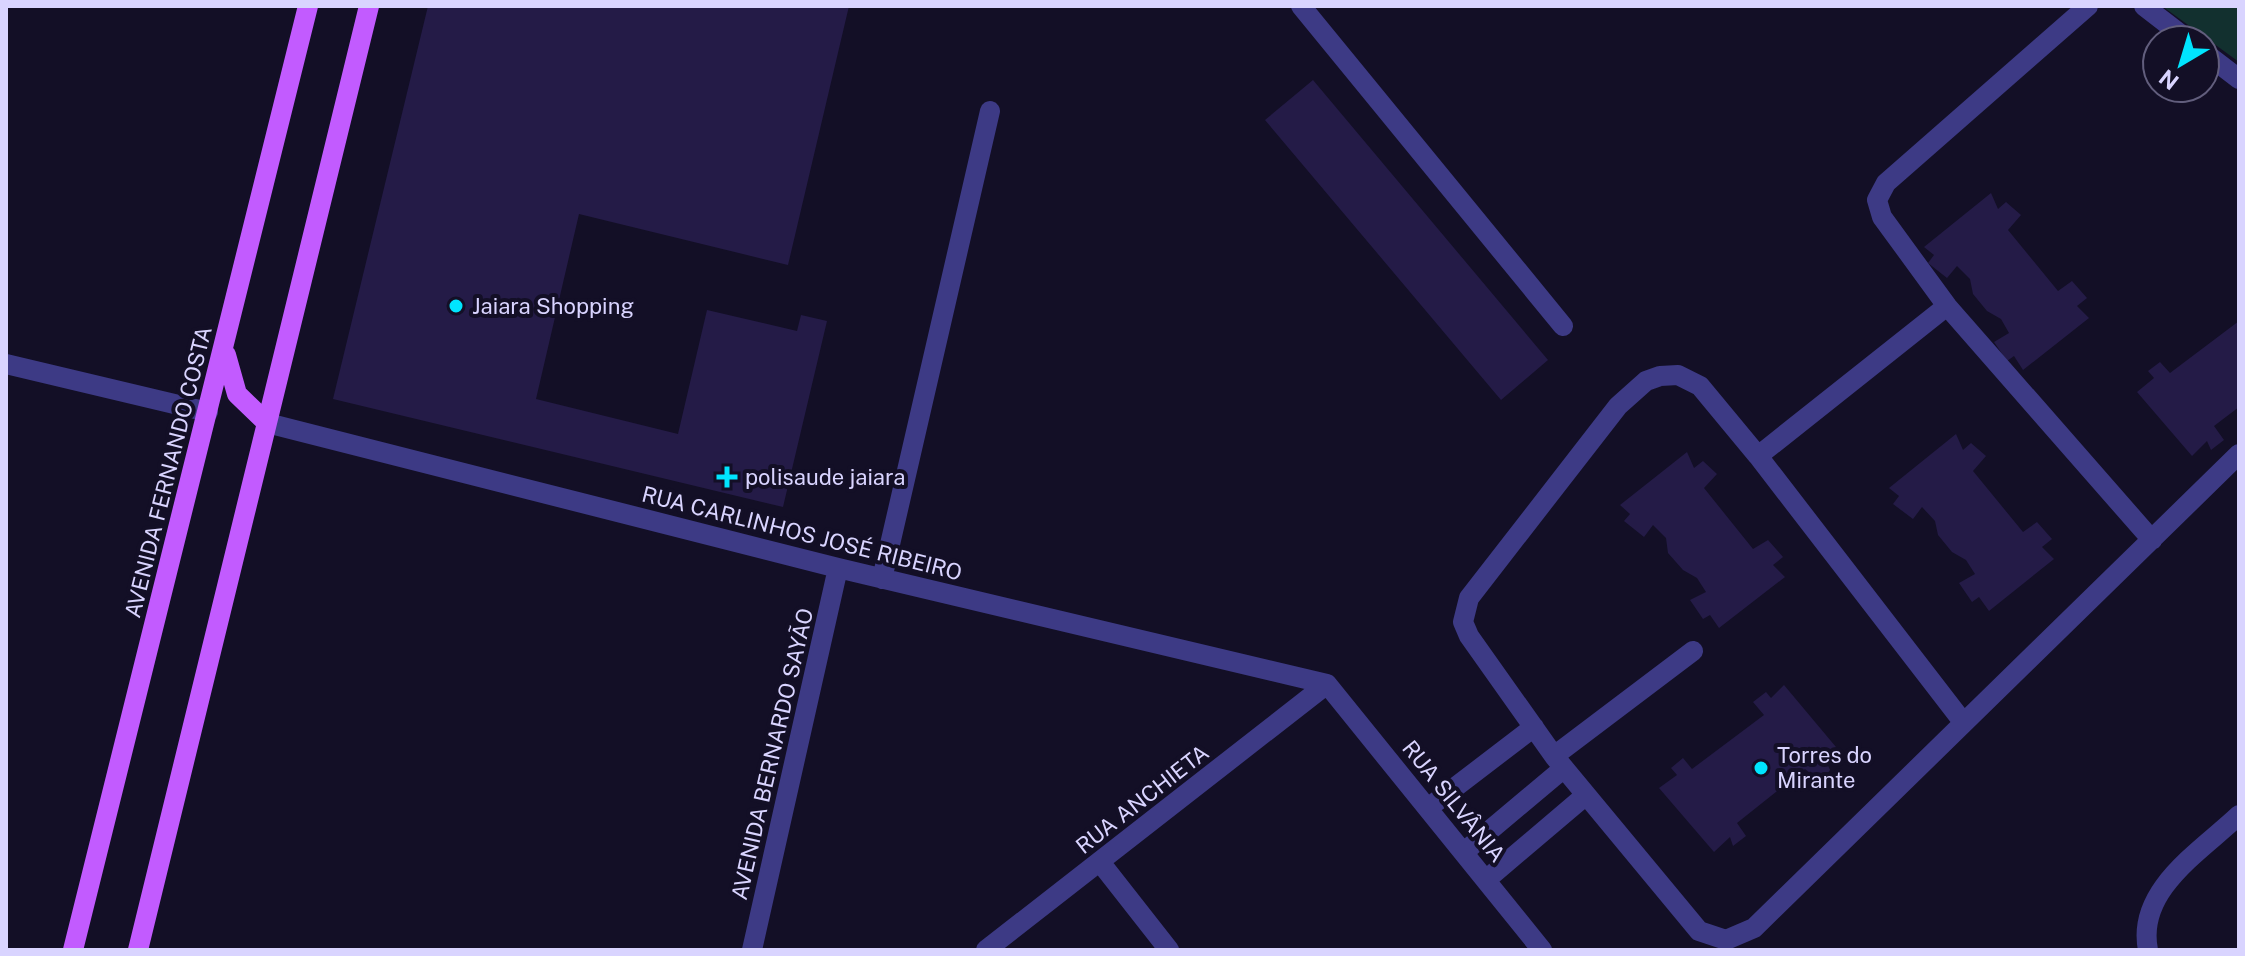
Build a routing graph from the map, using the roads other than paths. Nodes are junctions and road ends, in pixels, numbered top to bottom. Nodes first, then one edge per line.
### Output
1 (308, 6) edge
2 (369, 6) edge
3 (1301, 6) edge
4 (2088, 6) edge
5 (2144, 6) edge
6 (2167, 24) edge
7 (2221, 65) edge
8 (2239, 79) edge
9 (990, 111) dead end
10 (1947, 306) junction
11 (1563, 326) dead end
12 (227, 339) junction
13 (6, 364) edge
14 (208, 412) junction
15 (267, 423) junction
16 (2239, 454) edge
17 (1758, 456) junction
18 (2152, 540) junction
19 (838, 568) junction
20 (882, 579) junction
21 (1693, 651) dead end
22 (1327, 684) junction
23 (1963, 722) junction
24 (1534, 727) junction
25 (1559, 762) junction
26 (1586, 795) junction
27 (1428, 808) junction
28 (2239, 815) edge
29 (1464, 852) junction
30 (1100, 862) junction
31 (1487, 879) junction
32 (73, 950) edge
33 (138, 950) edge
34 (752, 950) edge
35 (986, 950) edge
36 (1169, 950) edge
37 (1542, 950) edge
38 (2148, 950) edge

1 - 12 main road, AVENIDA FERNANDO COSTA
2 - 15 main road
3 - 11 street
4 - 10 street
5 - 6 street
7 - 8 street
9 - 20 street
10 - 17 street
10 - 18 street
12 - 14 main road, AVENIDA FERNANDO COSTA
12 - 15 main road
13 - 14 street
14 - 32 main road, AVENIDA FERNANDO COSTA
15 - 19 street, RUA CARLINHOS JOSÉ RIBEIRO
15 - 33 main road
16 - 18 street
17 - 23 street
17 - 24 street
18 - 23 street
19 - 20 street, RUA CARLINHOS JOSÉ RIBEIRO
19 - 34 street, AVENIDA BERNARDO SAYÃO
20 - 22 street, RUA CARLINHOS JOSÉ RIBEIRO
21 - 25 street
22 - 27 street, RUA SILVÂNIA
22 - 30 street, RUA ANCHIETA
23 - 26 street
24 - 25 street
24 - 27 street
25 - 26 street
25 - 29 street
26 - 31 street
27 - 29 street, RUA SILVÂNIA
28 - 38 street
29 - 31 street, RUA SILVÂNIA
30 - 35 street, RUA ANCHIETA
30 - 36 street
31 - 37 street, RUA SILVÂNIA

